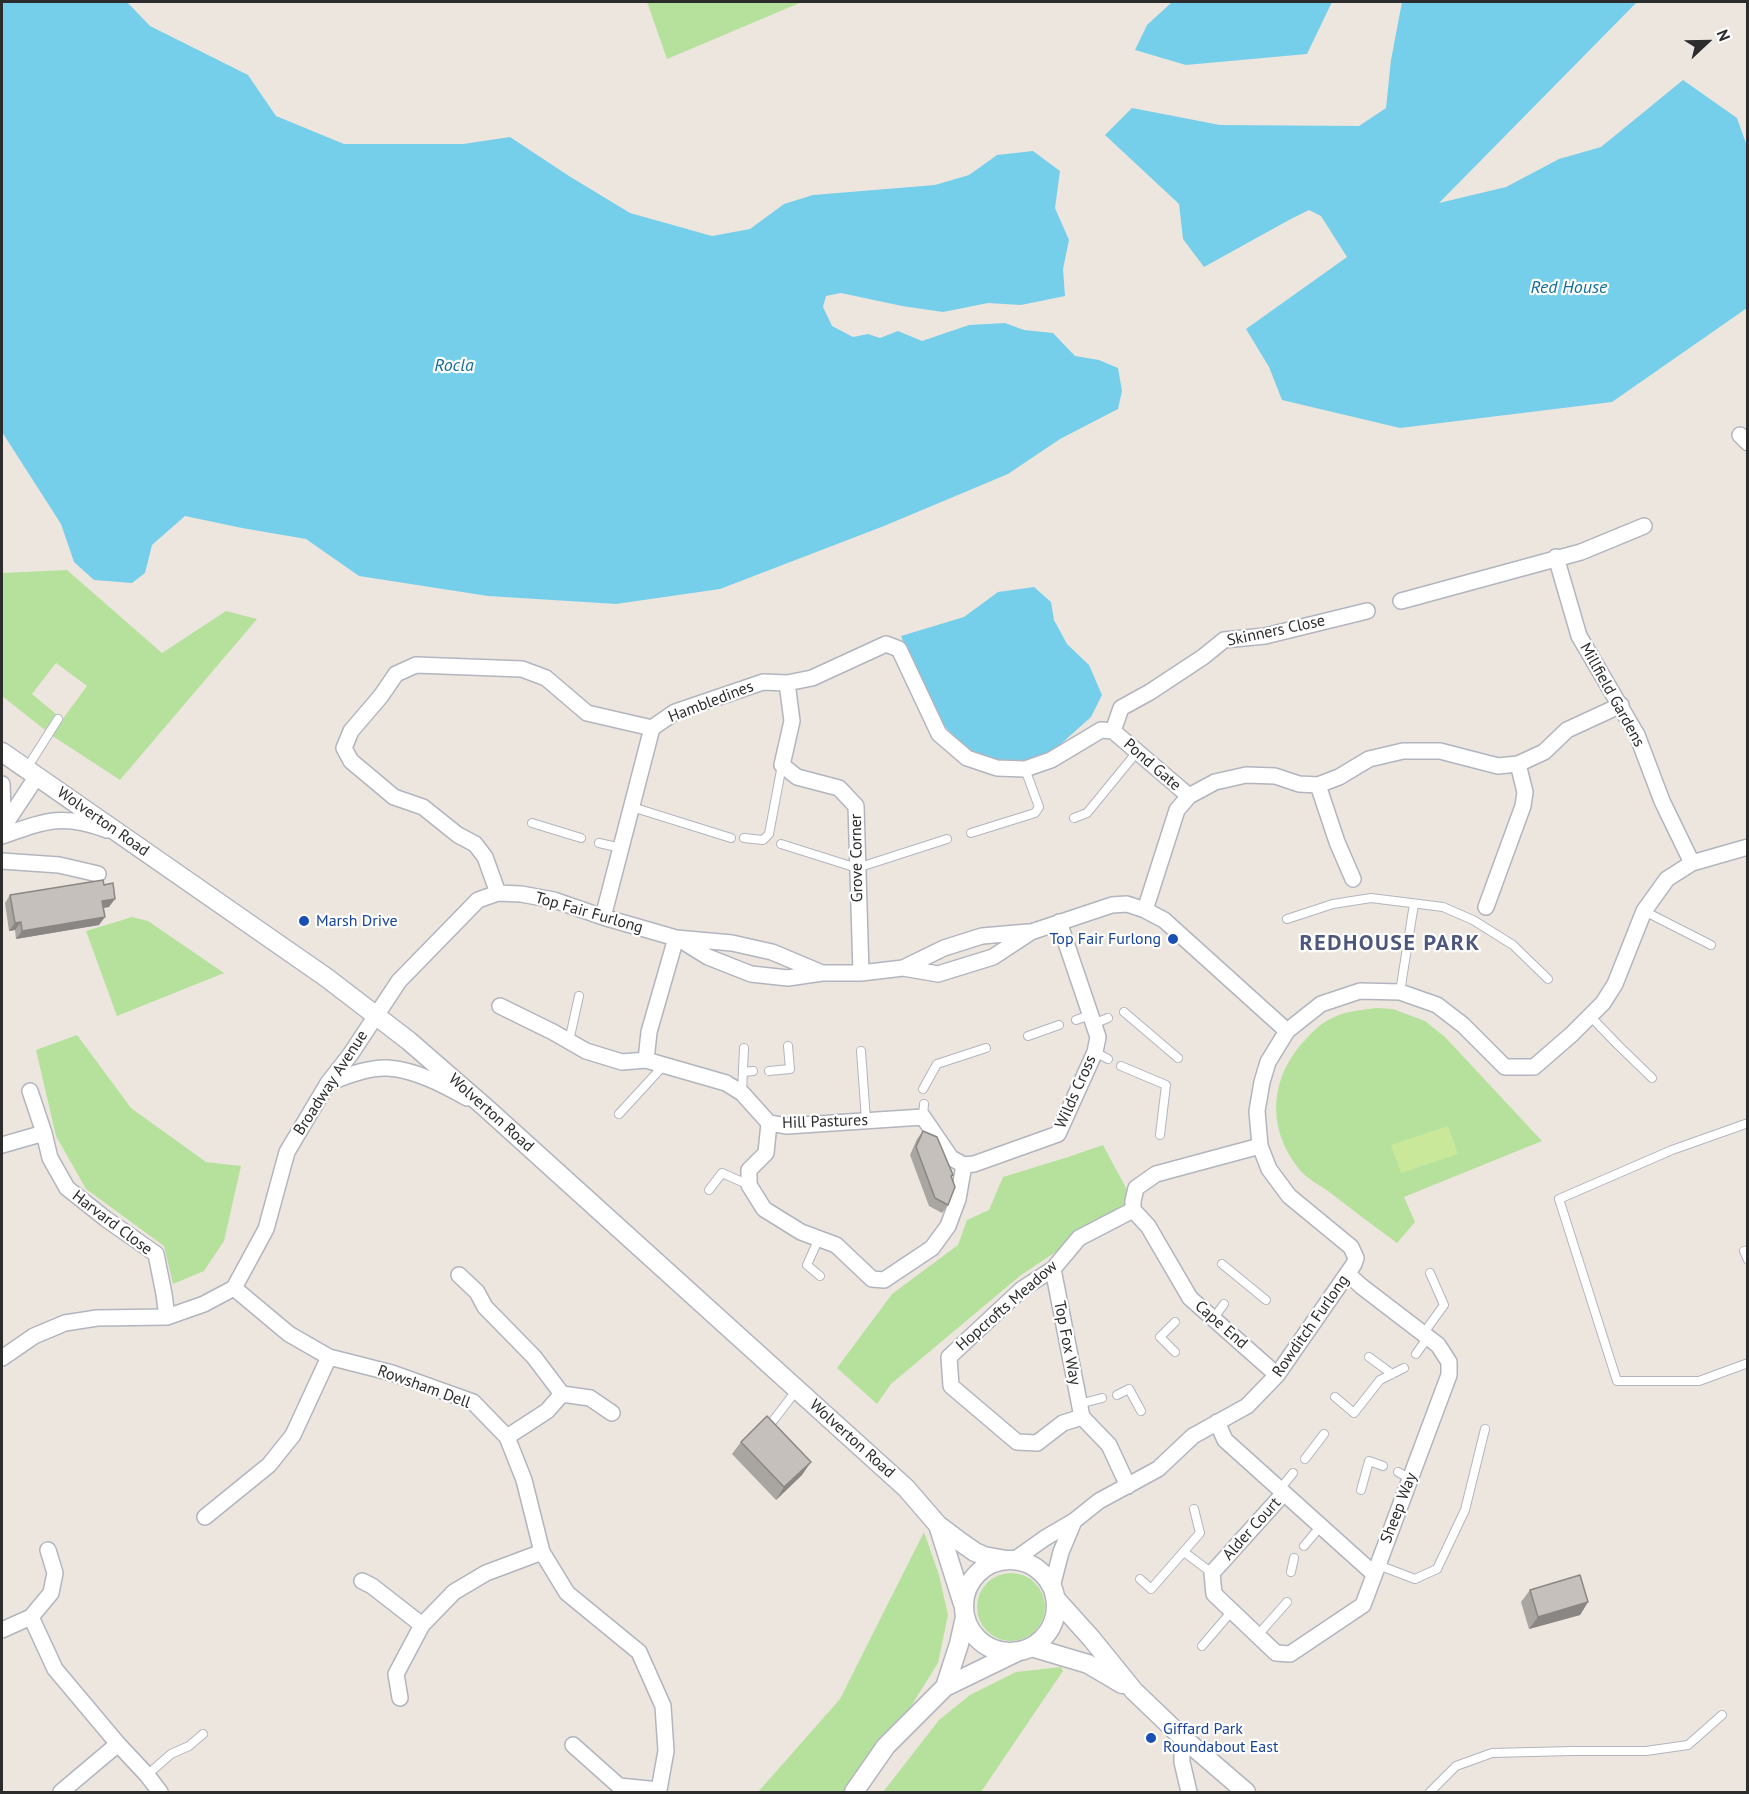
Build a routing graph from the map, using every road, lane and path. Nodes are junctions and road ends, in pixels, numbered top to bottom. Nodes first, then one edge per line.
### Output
1 (1644, 526) dead end
2 (1556, 558) junction
3 (1401, 601) dead end
4 (1367, 611) dead end
5 (788, 683) junction
6 (1621, 705) junction
7 (58, 719) dead end
8 (652, 728) junction
9 (1107, 730) junction
10 (2, 752) edge
11 (1137, 752) junction
12 (1518, 764) junction
13 (782, 765) junction
14 (1024, 769) junction
15 (31, 773) junction
16 (2, 784) edge
17 (1318, 785) junction
18 (1189, 796) junction
19 (632, 807) junction
20 (2, 818) edge
21 (1074, 818) dead end
22 (532, 823) dead end
23 (2, 829) edge
24 (971, 833) dead end
25 (2, 836) edge
26 (124, 836) junction
27 (581, 838) dead end
28 (731, 838) dead end
29 (744, 838) dead end
30 (946, 838) dead end
31 (599, 843) dead end
32 (781, 844) dead end
33 (1748, 847) edge
34 (621, 848) junction
35 (2, 861) edge
36 (1692, 863) junction
37 (857, 868) junction
38 (98, 874) dead end
39 (1353, 879) dead end
40 (498, 893) junction
41 (1414, 904) junction
42 (1486, 907) dead end
43 (1145, 910) junction
44 (1644, 911) junction
45 (603, 917) junction
46 (1287, 919) dead end
47 (1059, 922) junction
48 (1031, 932) junction
49 (676, 938) junction
50 (1711, 945) dead end
51 (903, 969) junction
52 (822, 973) junction
53 (861, 973) junction
54 (1548, 979) dead end
55 (1400, 992) junction
56 (579, 996) dead end
57 (500, 1006) dead end
58 (1124, 1012) dead end
59 (376, 1016) junction
60 (1590, 1016) junction
61 (1108, 1018) dead end
62 (1086, 1020) junction
63 (1059, 1025) dead end
64 (1287, 1031) junction
65 (1028, 1036) dead end
66 (569, 1041) junction
67 (788, 1046) dead end
68 (744, 1047) dead end
69 (986, 1048) dead end
70 (861, 1051) dead end
71 (1178, 1058) dead end
72 (646, 1060) junction
73 (664, 1065) junction
74 (1122, 1066) dead end
75 (753, 1071) dead end
76 (770, 1071) dead end
77 (743, 1072) junction
78 (1652, 1078) dead end
79 (328, 1083) junction
80 (923, 1089) dead end
81 (30, 1091) dead end
82 (742, 1094) junction
83 (486, 1108) junction
84 (619, 1114) dead end
85 (866, 1120) junction
86 (769, 1123) junction
87 (1748, 1123) edge
88 (44, 1133) junction
89 (1160, 1136) dead end
90 (2, 1145) edge
91 (1260, 1146) junction
92 (964, 1165) junction
93 (749, 1185) junction
94 (709, 1190) dead end
95 (1133, 1210) junction
96 (819, 1239) junction
97 (1748, 1250) edge
98 (1748, 1260) edge
99 (1222, 1264) dead end
100 (1053, 1269) junction
101 (1430, 1273) dead end
102 (1348, 1274) junction
103 (459, 1275) dead end
104 (820, 1276) dead end
105 (1242, 1282) junction
106 (234, 1288) junction
107 (1236, 1289) dead end
108 (1266, 1300) dead end
109 (1224, 1304) dead end
110 (167, 1317) junction
111 (1213, 1319) junction
112 (1175, 1322) dead end
113 (1425, 1336) junction
114 (1175, 1352) dead end
115 (1416, 1354) dead end
116 (329, 1357) junction
117 (1369, 1357) dead end
118 (2, 1358) edge
119 (1748, 1364) edge
120 (1404, 1368) dead end
121 (1392, 1374) junction
122 (1277, 1375) junction
123 (797, 1390) junction
124 (562, 1394) junction
125 (1117, 1395) dead end
126 (1335, 1397) dead end
127 (1102, 1398) dead end
128 (1080, 1410) junction
129 (1141, 1411) dead end
130 (612, 1413) dead end
131 (1217, 1422) junction
132 (1485, 1429) dead end
133 (776, 1432) edge
134 (1324, 1434) dead end
135 (507, 1437) junction
136 (1305, 1460) dead end
137 (1383, 1466) dead end
138 (1293, 1473) dead end
139 (1128, 1486) junction
140 (1360, 1490) dead end
141 (1282, 1491) junction
142 (1194, 1509) dead end
143 (205, 1517) dead end
144 (1074, 1521) junction
145 (939, 1526) junction
146 (1320, 1527) junction
147 (1304, 1546) dead end
148 (48, 1550) dead end
149 (542, 1552) junction
150 (1184, 1552) junction
151 (1294, 1558) dead end
152 (1010, 1560) junction
153 (1376, 1570) junction
154 (1291, 1572) dead end
155 (1212, 1574) junction
156 (1140, 1579) dead end
157 (362, 1581) dead end
158 (1054, 1593) junction
159 (1287, 1602) dead end
160 (1232, 1611) junction
161 (964, 1612) junction
162 (31, 1617) junction
163 (422, 1625) junction
164 (2, 1630) edge
165 (1258, 1635) junction
166 (1202, 1646) dead end
167 (1025, 1649) junction
168 (945, 1687) junction
169 (1134, 1691) junction
170 (400, 1698) dead end
171 (1722, 1715) dead end
172 (203, 1734) dead end
173 (1182, 1737) junction
174 (118, 1744) junction
175 (573, 1745) dead end
176 (147, 1775) junction
177 (659, 1791) edge
178 (61, 1792) edge
179 (160, 1792) edge
180 (854, 1792) edge
181 (1189, 1792) edge
182 (1246, 1792) edge
183 (1430, 1792) edge

1 - 2 street
2 - 3 street
2 - 6 street, Millfield Gardens
4 - 9 street, Skinners Close
5 - 8 street, Hambledines
5 - 13 street
5 - 14 street, Hambledines
6 - 12 street
6 - 36 street, Millfield Gardens
7 - 15 lane
8 - 19 street, Hambledines
8 - 40 street
9 - 11 street, Pond Gate
9 - 14 street, Hambledines
10 - 15 street, Wolverton Road
11 - 18 street, Pond Gate
11 - 21 lane
12 - 17 street
12 - 42 street
13 - 29 lane
13 - 37 street, Grove Corner
14 - 24 lane
15 - 23 street
15 - 26 street, Wolverton Road
16 - 20 street
17 - 18 street
17 - 39 street
18 - 43 street, Pond Gate
19 - 28 lane
19 - 34 street, Hambledines
22 - 27 lane
25 - 26 street
26 - 59 street, Wolverton Road
30 - 37 lane
31 - 34 lane
32 - 37 lane
33 - 36 street, Rowditch Furlong
34 - 45 street, Hambledines
35 - 38 street
36 - 44 street, Rowditch Furlong
37 - 53 street, Grove Corner
40 - 45 street, Top Fair Furlong
40 - 59 street
41 - 46 lane
41 - 54 lane
41 - 55 lane
43 - 47 street, Top Fair Furlong
43 - 64 street, Top Fair Furlong
44 - 50 lane
44 - 60 street, Rowditch Furlong
45 - 49 street, Top Fair Furlong
47 - 48 street, Top Fair Furlong
47 - 62 street, Wilds Cross
48 - 51 street, Top Fair Furlong
48 - 51 street, Top Fair Furlong
49 - 52 street, Top Fair Furlong
49 - 52 street, Top Fair Furlong
49 - 72 street
51 - 53 street, Top Fair Furlong
52 - 53 street, Top Fair Furlong
55 - 60 street, Rowditch Furlong
55 - 64 street, Rowditch Furlong
56 - 66 lane
57 - 66 street, Hill Pastures
58 - 71 lane
59 - 79 street, Broadway Avenue
59 - 83 street, Wolverton Road
60 - 78 lane
61 - 62 lane
62 - 92 street, Wilds Cross
63 - 65 lane
64 - 91 street, Rowditch Furlong
66 - 72 street, Hill Pastures
67 - 76 lane
68 - 77 lane
69 - 80 lane
70 - 85 lane
72 - 73 street, Hill Pastures
73 - 82 street, Hill Pastures
73 - 84 lane
74 - 89 lane
75 - 77 lane
77 - 82 lane
79 - 83 street
79 - 106 street, Broadway Avenue
81 - 88 street, Harvard Close
82 - 86 street, Hill Pastures
83 - 123 street, Wolverton Road
85 - 86 street, Hill Pastures
85 - 92 street, Hill Pastures
86 - 93 street
87 - 119 lane
88 - 90 street
88 - 110 street, Harvard Close
91 - 95 street
91 - 102 street, Rowditch Furlong
92 - 96 street
93 - 94 lane
93 - 96 street
95 - 100 street, Hopcrofts Meadow
95 - 111 street, Cape End
96 - 104 lane
97 - 98 lane
99 - 105 lane
100 - 128 street, Top Fox Way
100 - 128 street, Hopcrofts Meadow
101 - 113 lane
102 - 113 street, Sheep Way
102 - 122 street, Rowditch Furlong
103 - 124 street
105 - 107 lane
105 - 108 lane
106 - 110 street
106 - 116 street, Rowsham Dell
109 - 111 lane
110 - 118 street
111 - 122 street, Cape End
112 - 114 lane
113 - 115 lane
113 - 153 street, Sheep Way
116 - 135 street, Rowsham Dell
116 - 143 street
117 - 121 lane
120 - 121 lane
121 - 126 lane
122 - 131 street, Rowditch Furlong
123 - 133 lane
123 - 145 street, Wolverton Road
124 - 130 street
124 - 135 street
125 - 129 lane
127 - 128 lane
128 - 139 street
131 - 139 street, Rowditch Furlong
131 - 141 street
132 - 153 lane
134 - 136 lane
135 - 149 street, Rowsham Dell
137 - 140 lane
138 - 141 lane
139 - 144 street, Rowditch Furlong
141 - 146 street
141 - 155 street, Alder Court
142 - 150 lane
144 - 152 street, Rowditch Furlong
144 - 158 street, Rowditch Furlong
145 - 152 street, Wolverton Road
145 - 161 street, Wolverton Road
146 - 147 lane
146 - 153 street
148 - 162 street
149 - 163 street
149 - 177 street, Rowsham Dell
150 - 155 lane
150 - 156 lane
151 - 154 lane
152 - 158 street
152 - 161 street
153 - 165 street, Alder Court
155 - 160 street, Alder Court
157 - 163 street
158 - 167 street
158 - 169 street
159 - 165 lane
160 - 165 street, Alder Court
160 - 166 lane
161 - 167 street
161 - 168 street
162 - 164 street
162 - 174 street
163 - 170 street
167 - 168 street
167 - 169 street
168 - 180 street
169 - 173 street
171 - 183 lane
172 - 176 lane
173 - 181 street
173 - 182 street
174 - 176 street
174 - 178 street
175 - 177 street, Rowsham Dell
176 - 179 street

